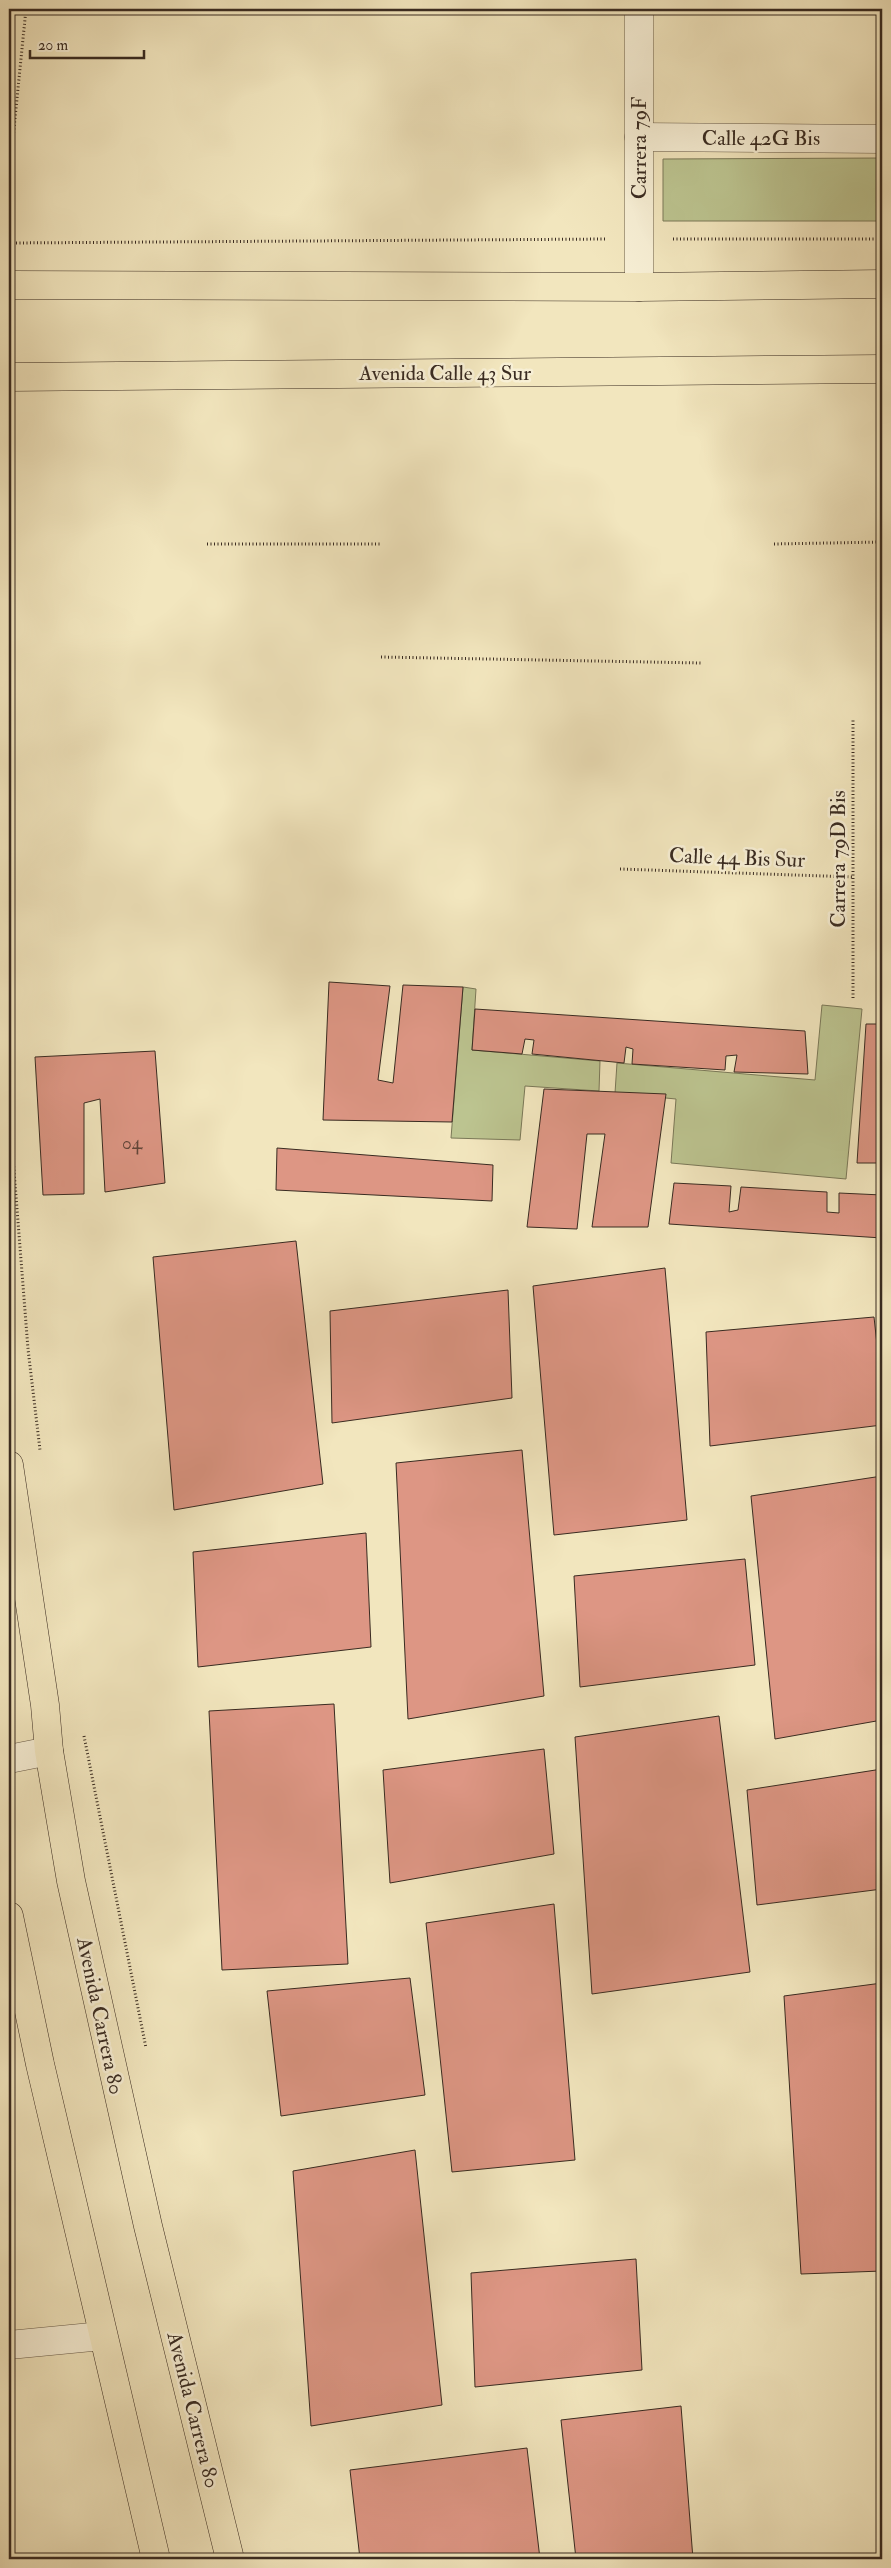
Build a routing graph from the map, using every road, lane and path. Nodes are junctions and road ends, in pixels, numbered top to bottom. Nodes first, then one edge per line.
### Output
1 (26, 9) edge
2 (639, 9) edge
3 (639, 137) junction
4 (882, 138) edge
5 (9, 178) edge
6 (640, 239) junction
7 (882, 239) edge
8 (9, 243) edge
9 (882, 284) edge
10 (9, 285) edge
11 (639, 287) junction
12 (882, 370) edge
13 (9, 377) edge
14 (882, 542) edge
15 (208, 544) dead end
16 (381, 544) dead end
17 (774, 544) dead end
18 (381, 657) dead end
19 (702, 663) dead end
20 (853, 720) dead end
21 (620, 869) dead end
22 (853, 877) junction
23 (853, 998) dead end
24 (9, 1108) edge
25 (41, 1457) dead end
26 (9, 1465) edge
27 (84, 1733) dead end
28 (49, 1750) junction
29 (9, 1759) edge
30 (9, 1916) edge
31 (147, 2053) dead end
32 (102, 2336) junction
33 (9, 2345) edge
34 (156, 2559) edge
35 (230, 2559) edge

1 - 5 path
2 - 3 street, Carrera 79F
3 - 4 street, Calle 42G Bis
3 - 6 street, Carrera 79F
6 - 7 path
6 - 8 path
6 - 11 street, Carrera 79F
9 - 11 main road
10 - 11 main road
12 - 13 main road, Avenida Calle 43 Sur
14 - 17 path
15 - 16 path
18 - 19 path
20 - 22 path, Carrera 79D Bis
21 - 22 path, Calle 44 Bis Sur
22 - 23 path, Carrera 79D Bis
24 - 25 path
26 - 28 main road, Avenida Carrera 80
27 - 31 path
28 - 29 street
28 - 35 main road, Avenida Carrera 80
30 - 32 main road
32 - 33 street
32 - 34 main road

